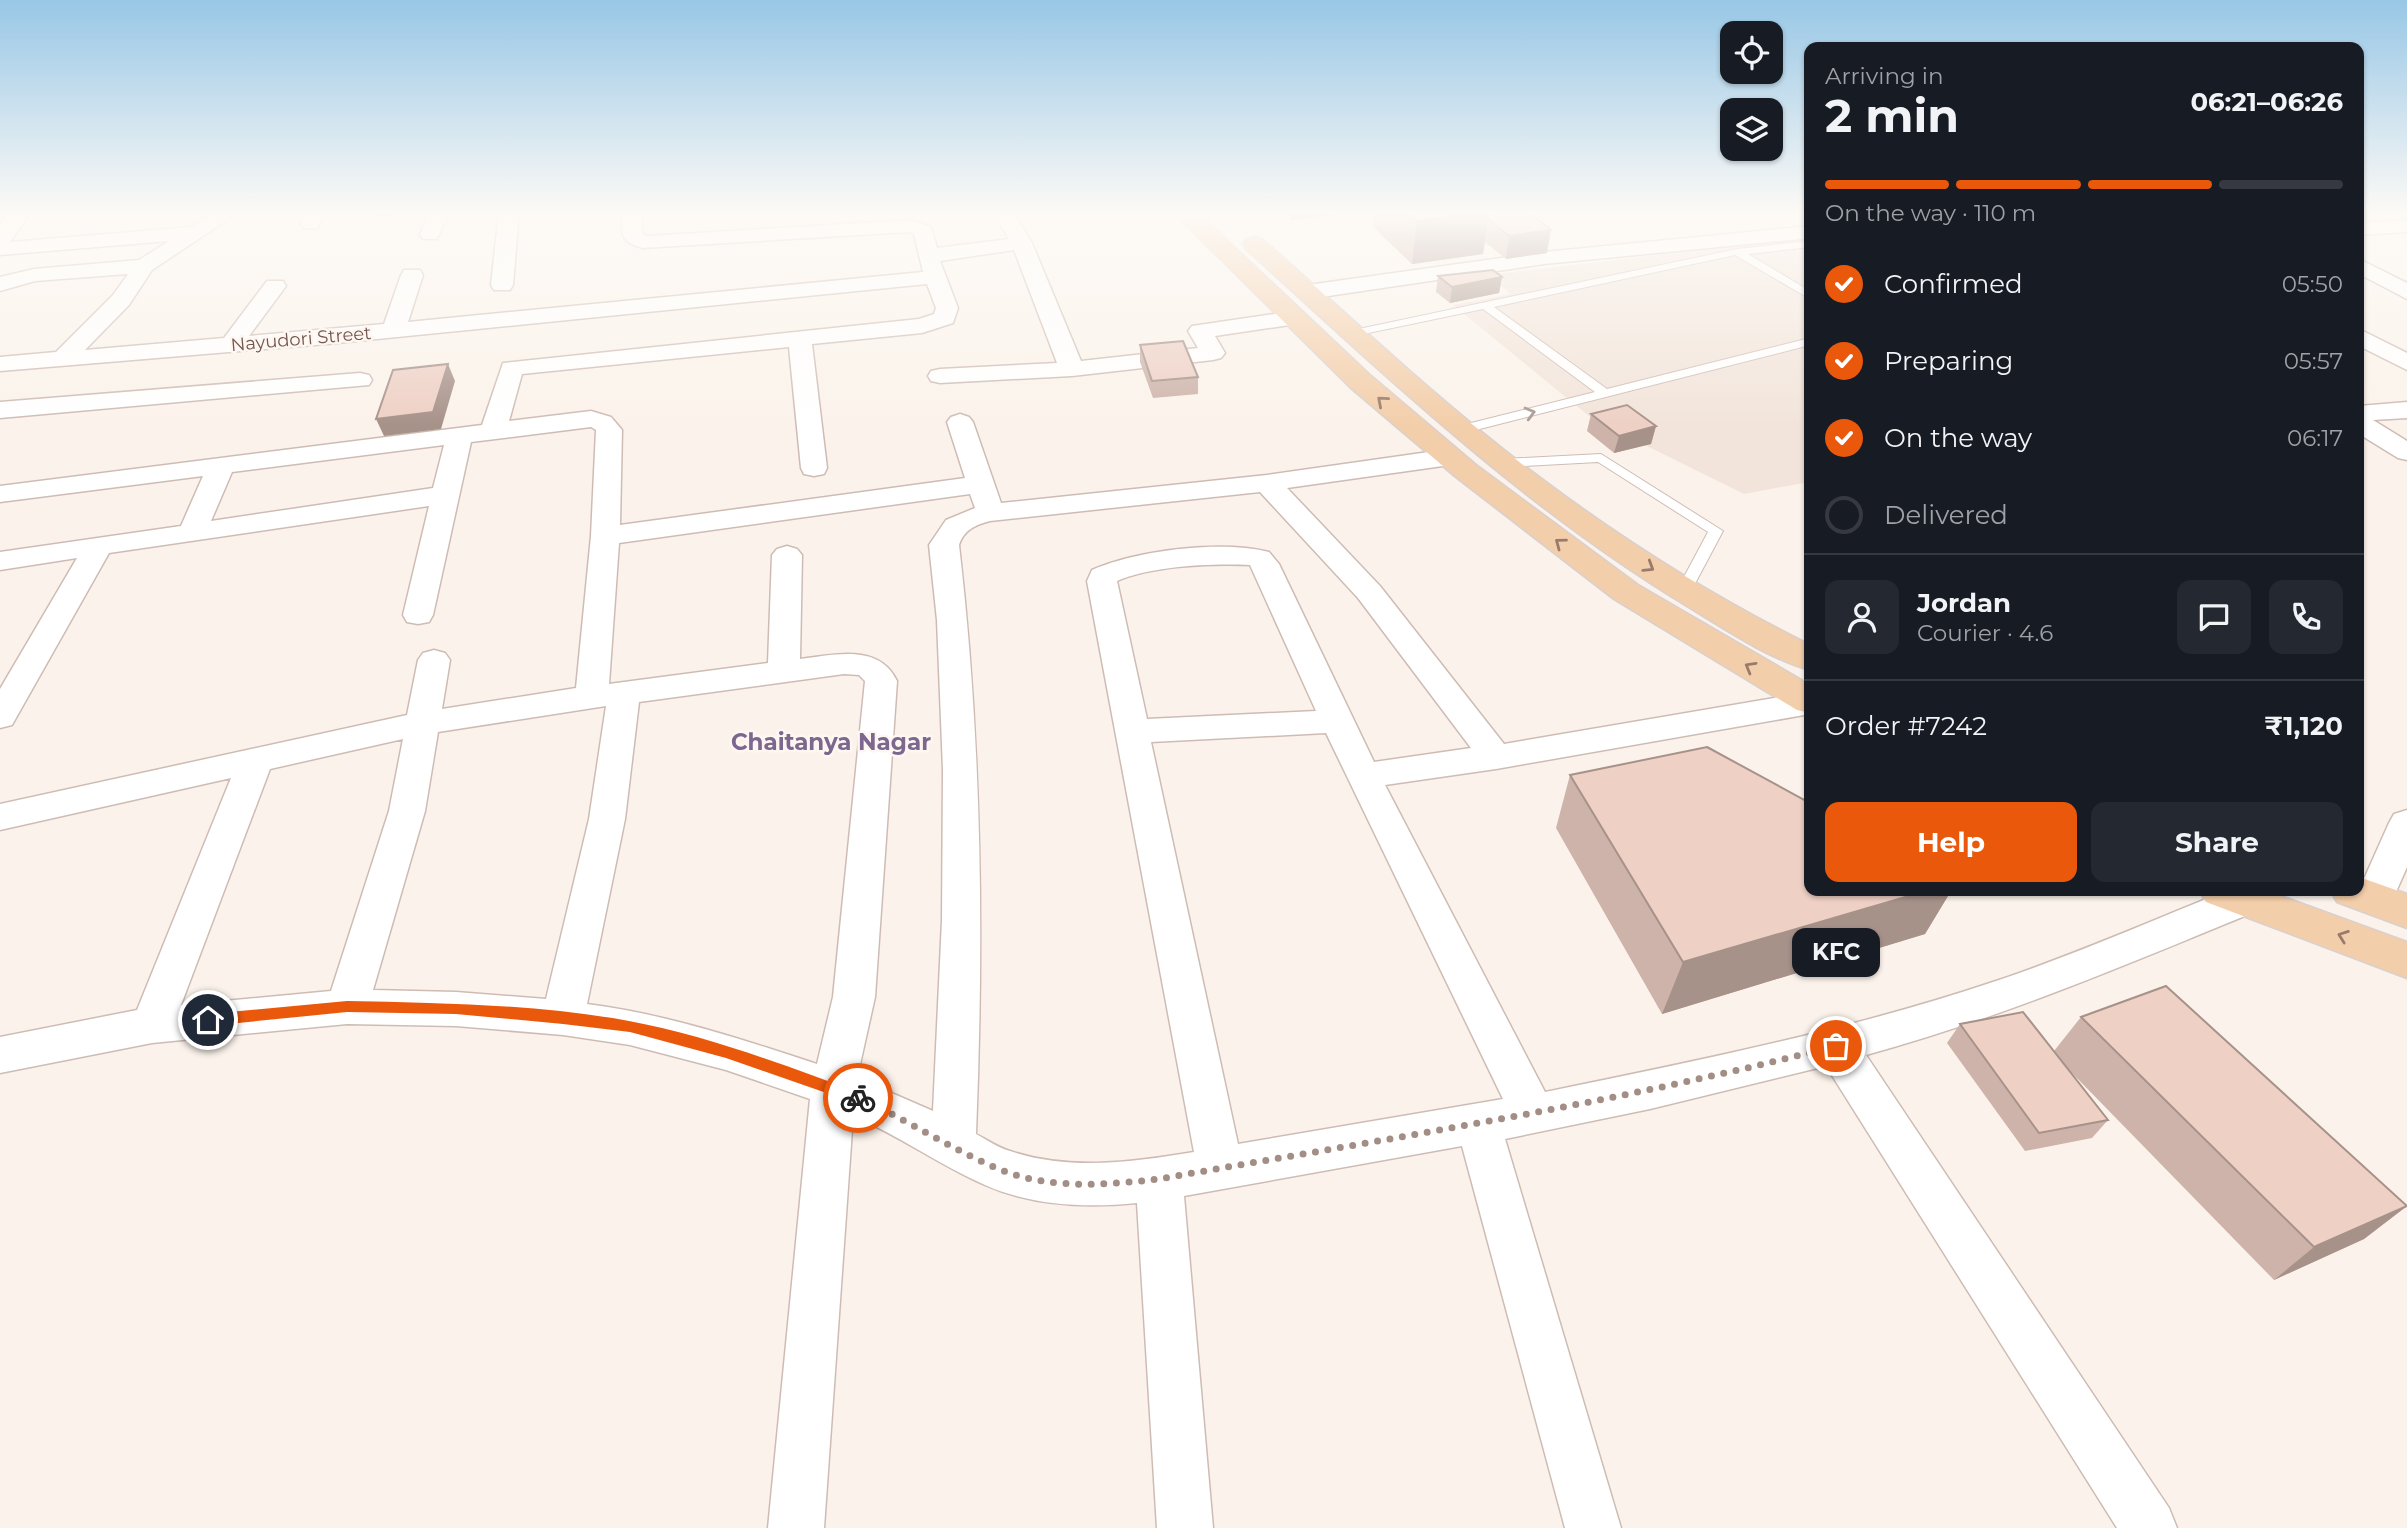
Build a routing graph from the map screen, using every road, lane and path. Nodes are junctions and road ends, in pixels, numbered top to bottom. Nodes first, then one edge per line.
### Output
1 (132, 283) edge
2 (409, 283) edge
3 (787, 283) edge
4 (938, 283) edge
5 (1038, 283) edge
6 (1274, 283) edge
7 (1283, 283) edge
8 (1414, 283) edge
9 (1588, 283) edge
10 (1789, 283) edge
11 (2392, 283) edge
12 (275, 286) dead end
13 (1804, 292) edge
14 (2407, 292) edge
15 (1302, 305) junction
16 (1485, 305) junction
17 (394, 330) junction
18 (1354, 333) junction
19 (800, 339) junction
20 (2364, 339) edge
21 (1804, 343) edge
22 (232, 345) junction
23 (63, 359) junction
24 (2407, 363) edge
25 (0, 364) edge
26 (1072, 369) junction
27 (940, 376) dead end
28 (360, 380) dead end
29 (1604, 393) junction
30 (0, 410) edge
31 (2407, 410) edge
32 (2364, 414) edge
33 (960, 422) dead end
34 (2364, 426) edge
35 (1464, 429) junction
36 (493, 430) junction
37 (459, 435) junction
38 (2407, 452) edge
39 (1450, 457) junction
40 (1504, 463) junction
41 (221, 466) junction
42 (814, 468) dead end
43 (1267, 483) junction
44 (0, 494) edge
45 (445, 495) junction
46 (985, 498) junction
47 (192, 532) junction
48 (605, 536) junction
49 (99, 546) junction
50 (787, 555) dead end
51 (0, 561) edge
52 (1685, 590) junction
53 (418, 615) dead end
54 (1804, 652) edge
55 (434, 660) dead end
56 (784, 671) junction
57 (608, 695) junction
58 (1804, 698) edge
59 (1804, 703) edge
60 (0, 717) edge
61 (1336, 721) junction
62 (424, 723) junction
63 (1131, 731) junction
64 (1496, 757) junction
65 (257, 759) junction
66 (1363, 776) junction
67 (0, 817) edge
68 (2407, 822) edge
69 (2230, 896) edge
70 (2235, 896) edge
71 (2378, 900) edge
72 (2407, 960) edge
73 (347, 1007) junction
74 (563, 1018) junction
75 (152, 1025) junction
76 (1836, 1046) junction
77 (0, 1055) edge
78 (833, 1088) junction
79 (1533, 1114) junction
80 (1478, 1124) junction
81 (953, 1146) junction
82 (1220, 1168) junction
83 (1159, 1179) junction
84 (796, 1528) edge
85 (1185, 1528) edge
86 (1593, 1528) edge
87 (2149, 1528) edge

1 - 23 street
2 - 17 street
3 - 17 street, Nayudori Street
4 - 19 street
5 - 26 street
6 - 15 main road
7 - 15 main road
8 - 15 street
9 - 16 lane
10 - 13 lane
11 - 14 street
12 - 22 street
15 - 18 main road
15 - 26 street
39 -> 15 main road
16 - 18 lane
16 - 29 lane
17 - 22 street, Nayudori Street
18 - 35 main road
19 - 36 street
19 - 42 street
20 - 24 street
21 - 29 lane
22 - 23 street, Nayudori Street
23 - 25 street, Nayudori Street
26 - 27 street
28 - 30 street
35 -> 29 lane
31 - 32 street
33 - 46 street
34 - 38 street
35 - 40 main road
36 - 37 street
36 - 48 street
37 - 41 street
37 - 45 street
39 - 43 street
58 -> 39 main road
40 -> 52 main road
40 - 52 lane
41 - 44 street
41 - 47 street
43 - 46 street
43 - 64 street
45 - 47 street
45 - 53 street
46 - 48 street
46 - 81 street
47 - 49 street
48 - 57 street
49 - 51 street
49 - 60 street
50 - 56 street
52 - 54 main road
55 - 62 street
56 - 57 street
56 - 78 street
57 - 62 street
57 - 74 street
59 - 64 street
61 - 63 street
61 - 63 street
61 - 66 street
62 - 65 street
62 - 73 street
63 - 82 street
64 - 66 street
65 - 67 street
65 - 75 street
66 - 79 street
68 - 71 street
69 - 76 street
72 -> 70 main road
73 - 74 street
73 - 75 street
74 - 78 street
75 - 77 street
76 - 79 street
76 - 87 street
78 - 81 street
78 - 84 street
79 - 80 street
80 - 82 street
80 - 86 street
81 - 83 street
82 - 83 street
83 - 85 street

